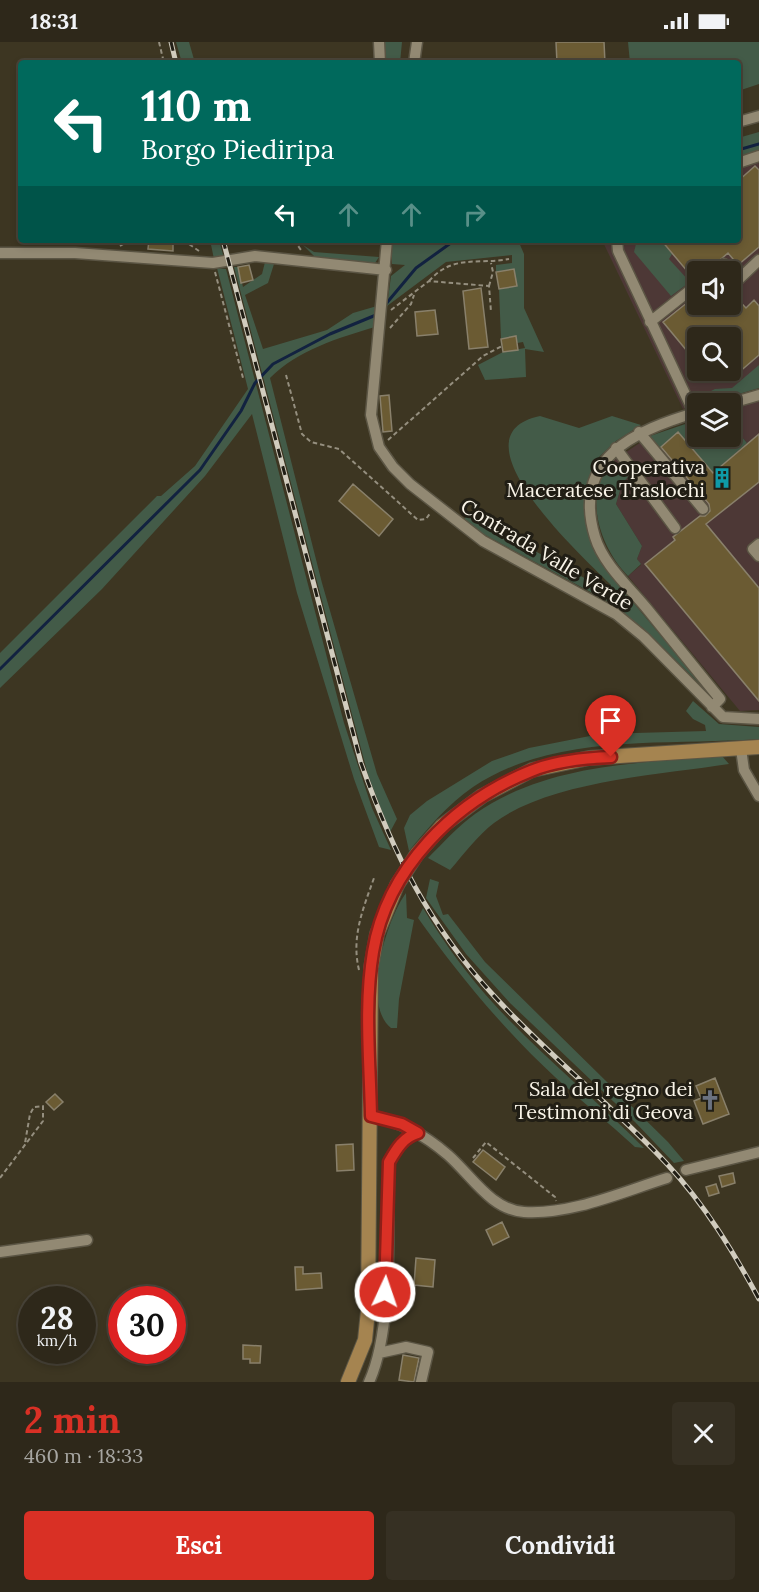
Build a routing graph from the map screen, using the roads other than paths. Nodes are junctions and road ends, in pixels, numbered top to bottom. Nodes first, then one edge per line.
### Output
1 (379, 42) edge
2 (417, 42) edge
3 (380, 60) edge
4 (414, 60) edge
5 (759, 116) edge
6 (741, 121) edge
7 (759, 156) edge
8 (741, 162) edge
9 (387, 243) edge
10 (617, 243) edge
11 (0, 253) edge
12 (759, 260) edge
13 (386, 270) junction
14 (741, 277) edge
15 (687, 293) edge
16 (650, 322) junction
17 (687, 394) edge
18 (759, 395) edge
19 (741, 400) edge
20 (687, 415) edge
21 (639, 432) junction
22 (616, 448) junction
23 (703, 509) dead end
24 (675, 528) dead end
25 (759, 544) edge
26 (759, 556) edge
27 (711, 707) junction
28 (759, 719) edge
29 (759, 747) edge
30 (741, 749) junction
31 (759, 796) edge
32 (371, 1116) junction
33 (418, 1133) junction
34 (759, 1152) edge
35 (686, 1170) dead end
36 (667, 1178) dead end
37 (87, 1240) dead end
38 (0, 1252) edge
39 (379, 1353) junction
40 (348, 1382) edge
41 (369, 1382) edge
42 (421, 1382) edge

1 - 3 street
2 - 4 street
5 - 6 street
7 - 8 street
9 - 13 street, Contrada Valle Verde
10 - 16 street
11 - 13 street
12 - 14 street
13 - 27 street, Contrada Valle Verde
15 - 16 street
16 - 17 street
18 - 19 street
20 - 21 street
21 - 22 street
21 - 23 street
22 - 24 street
22 - 27 street
25 - 26 street
27 - 28 street, Contrada Valle Verde
29 - 30 main road
30 - 31 street
30 - 32 main road, bridge
32 - 33 street
32 - 40 main road
33 - 36 street
33 - 39 street
34 - 35 street
37 - 38 street
39 - 41 street
39 - 42 street

